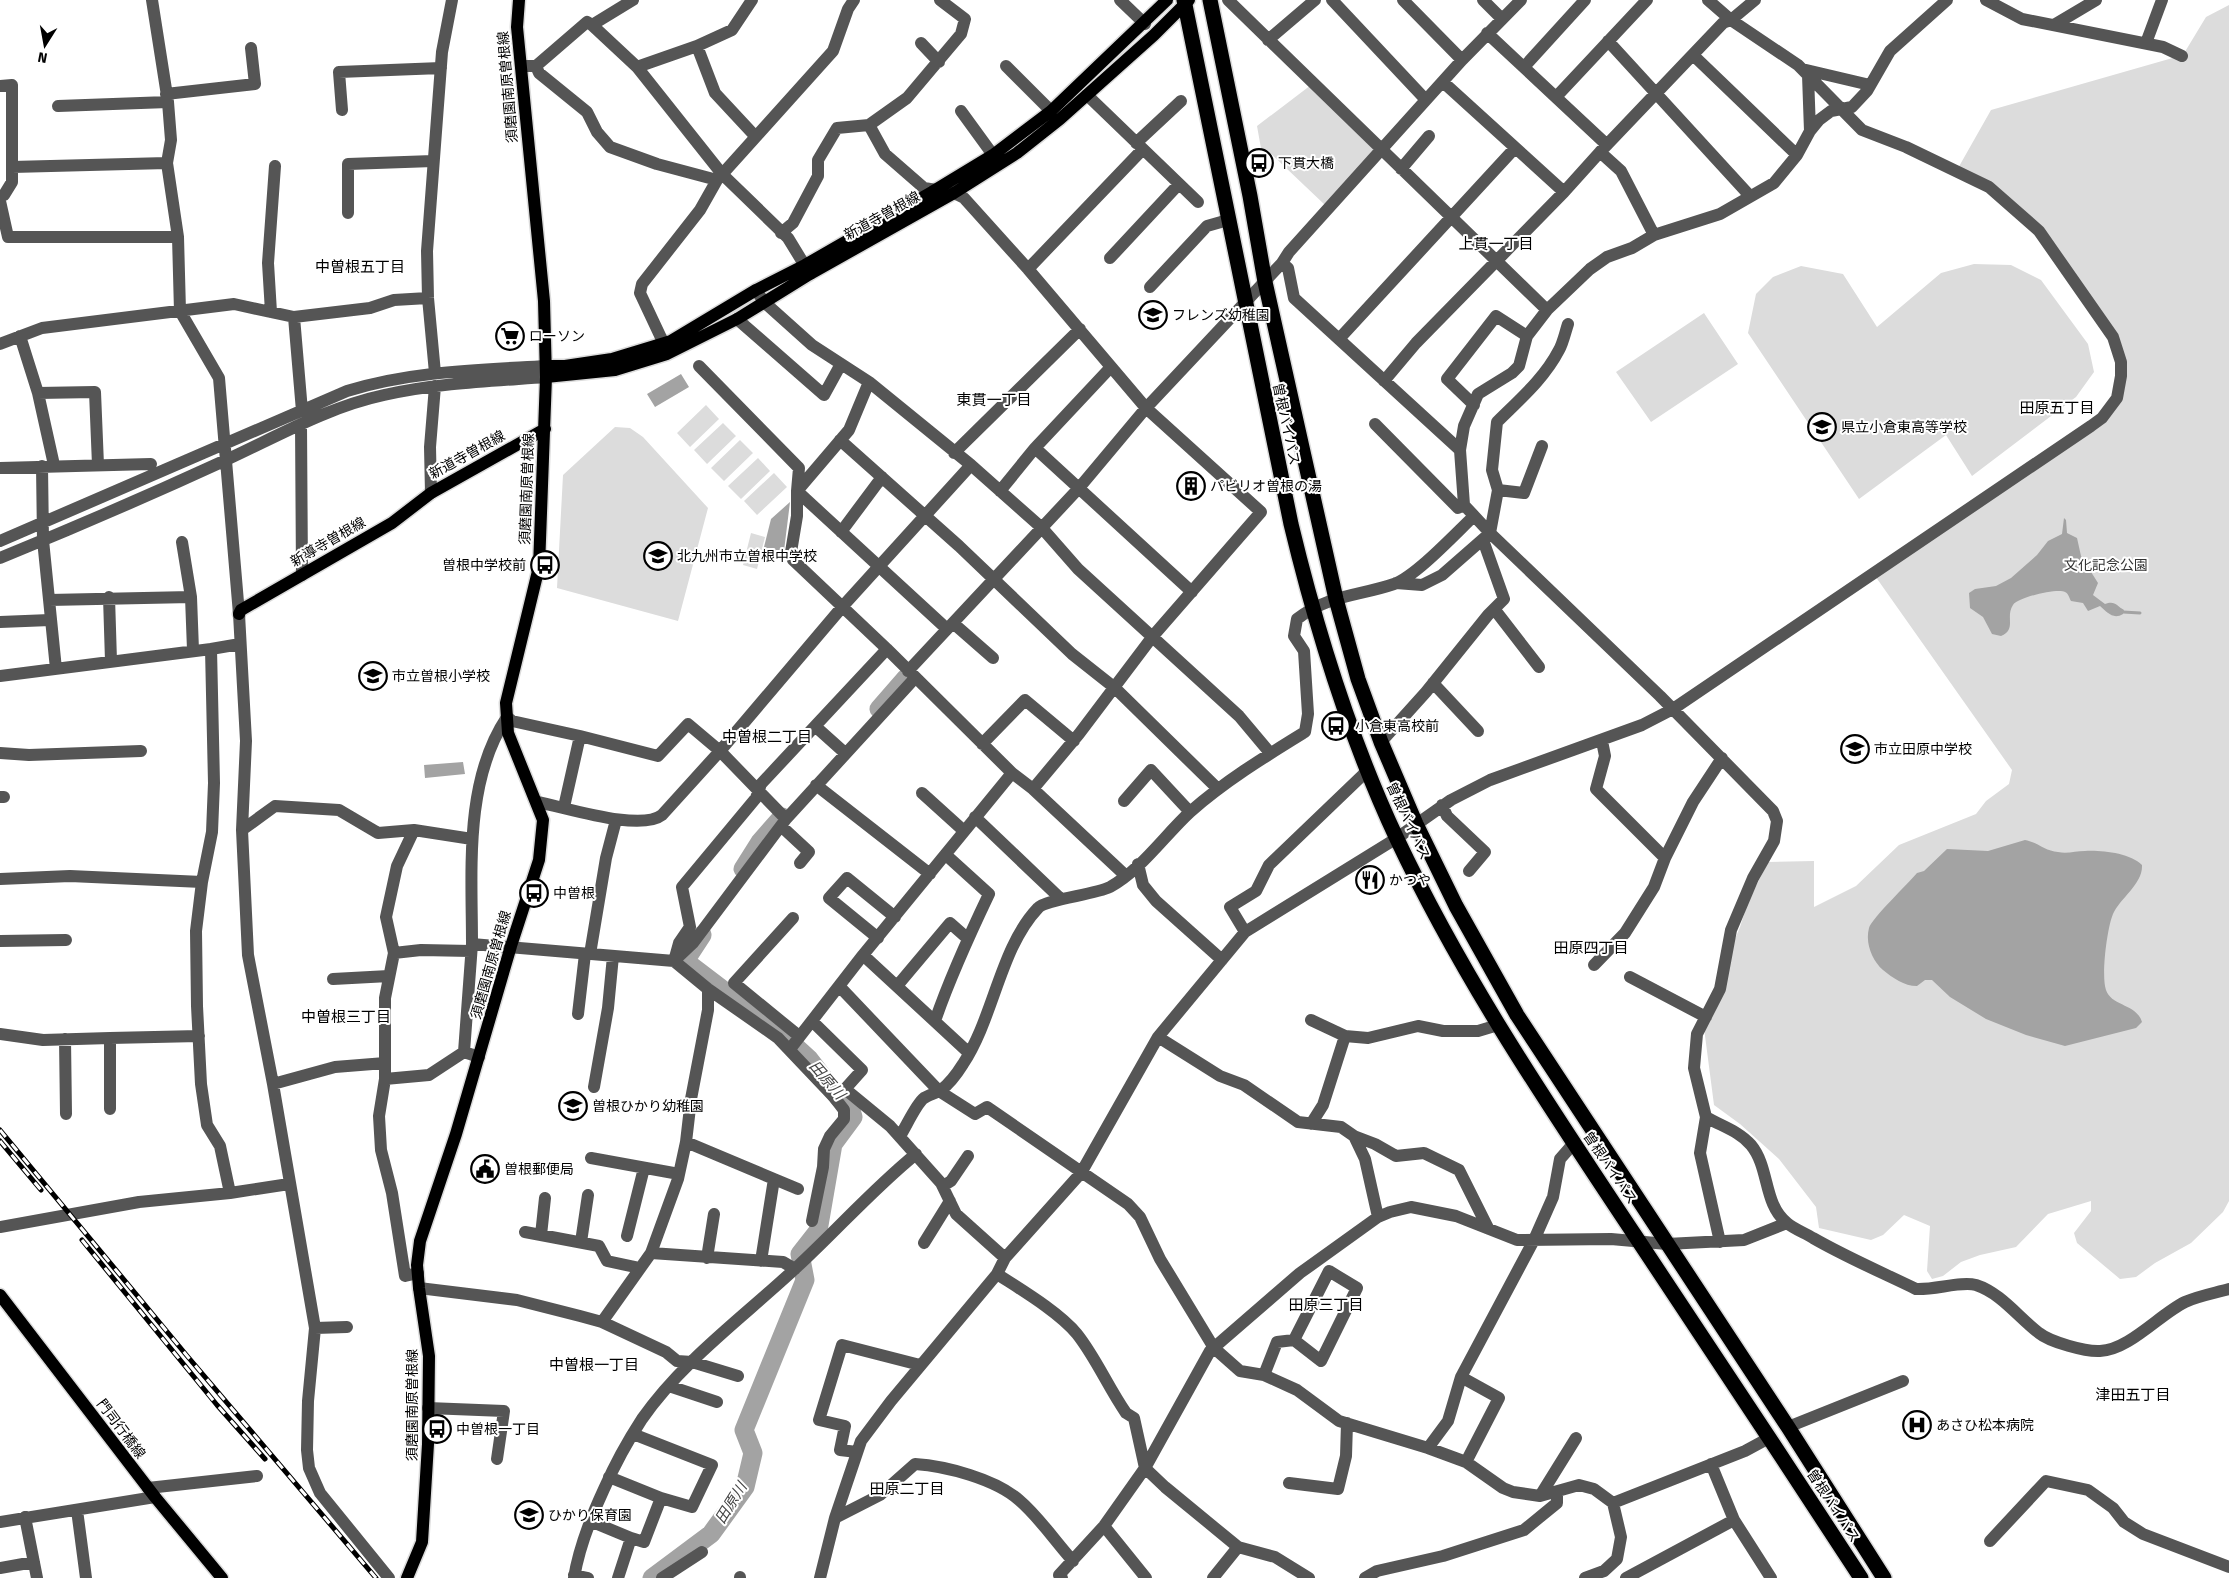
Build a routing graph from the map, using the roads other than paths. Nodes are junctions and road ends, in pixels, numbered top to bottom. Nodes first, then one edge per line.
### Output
1 (152, 0) edge
2 (452, 0) edge
3 (519, 0) edge
4 (633, 0) edge
5 (752, 0) edge
6 (854, 0) edge
7 (940, 0) edge
8 (1120, 0) edge
9 (1168, 0) edge
10 (1210, 0) edge
11 (1228, 0) edge
12 (1315, 0) edge
13 (1332, 0) edge
14 (1403, 0) edge
15 (1483, 0) edge
16 (1520, 0) edge
17 (1585, 0) edge
18 (1647, 0) edge
19 (1708, 0) edge
20 (1755, 0) edge
21 (1947, 0) edge
22 (1986, 0) edge
23 (2096, 0) edge
24 (2162, 0) edge
25 (1186, 1) edge
26 (1502, 19) junction
27 (1731, 20) junction
28 (1144, 24) junction
29 (592, 25) junction
30 (2054, 25) junction
31 (1488, 33) junction
32 (1268, 40) junction
33 (1608, 41) junction
34 (921, 43) dead end
35 (2146, 43) junction
36 (697, 46) junction
37 (251, 48) dead end
38 (1693, 55) junction
39 (2182, 56) dead end
40 (1462, 60) junction
41 (939, 62) junction
42 (521, 66) junction
43 (536, 66) junction
44 (1006, 66) dead end
45 (637, 67) junction
46 (1524, 67) junction
47 (441, 68) junction
48 (1805, 72) junction
49 (1443, 82) junction
50 (1870, 85) junction
51 (0, 86) edge
52 (1656, 93) junction
53 (1088, 96) junction
54 (1556, 97) junction
55 (167, 98) junction
56 (1426, 100) junction
57 (1181, 101) dead end
58 (58, 106) dead end
59 (1841, 108) junction
60 (342, 110) dead end
61 (961, 111) dead end
62 (1051, 111) junction
63 (869, 125) junction
64 (1810, 131) junction
65 (754, 136) junction
66 (1430, 136) dead end
67 (6, 141) edge
68 (1140, 146) junction
69 (1515, 148) junction
70 (1603, 148) junction
71 (1381, 149) junction
72 (993, 155) junction
73 (1796, 155) junction
74 (433, 161) junction
75 (167, 163) junction
76 (275, 166) dead end
77 (12, 168) junction
78 (1401, 169) junction
79 (719, 177) junction
80 (1179, 184) junction
81 (937, 189) junction
82 (1564, 192) junction
83 (954, 193) junction
84 (0, 196) edge
85 (1750, 196) junction
86 (0, 201) edge
87 (1198, 202) dead end
88 (348, 213) dead end
89 (1450, 218) junction
90 (1228, 220) junction
91 (780, 233) junction
92 (1654, 235) junction
93 (178, 237) junction
94 (1110, 258) dead end
95 (1496, 261) junction
96 (1282, 263) junction
97 (1028, 269) junction
98 (808, 270) junction
99 (1265, 282) junction
100 (1150, 287) dead end
101 (756, 290) junction
102 (428, 298) junction
103 (764, 302) junction
104 (1245, 303) junction
105 (1547, 310) junction
106 (180, 311) junction
107 (271, 312) junction
108 (294, 317) junction
109 (737, 319) junction
110 (1568, 324) dead end
111 (1080, 330) junction
112 (20, 336) junction
113 (1527, 336) junction
114 (1338, 339) junction
115 (0, 344) edge
116 (664, 344) junction
117 (841, 364) junction
118 (699, 366) dead end
119 (1111, 367) junction
120 (435, 372) junction
121 (546, 372) junction
122 (1384, 381) junction
123 (869, 382) junction
124 (435, 386) junction
125 (38, 393) junction
126 (1474, 405) junction
127 (1146, 408) junction
128 (302, 411) junction
129 (300, 424) junction
130 (1375, 424) dead end
131 (545, 430) junction
132 (840, 440) junction
133 (225, 445) junction
134 (1542, 446) dead end
135 (1035, 448) junction
136 (1460, 450) junction
137 (954, 453) junction
138 (227, 460) junction
139 (150, 464) dead end
140 (98, 465) junction
141 (971, 465) junction
142 (48, 466) junction
143 (0, 468) edge
144 (882, 477) junction
145 (1079, 488) junction
146 (1498, 490) junction
147 (797, 491) junction
148 (1000, 492) junction
149 (431, 493) junction
150 (1464, 505) junction
151 (926, 516) junction
152 (1473, 517) junction
153 (43, 523) junction
154 (1042, 528) junction
155 (842, 532) junction
156 (1487, 536) junction
157 (43, 540) junction
158 (0, 541) edge
159 (182, 542) dead end
160 (0, 558) edge
161 (879, 566) junction
162 (302, 575) junction
163 (992, 580) junction
164 (1396, 583) junction
165 (1192, 592) junction
166 (109, 597) junction
167 (190, 597) junction
168 (1336, 599) junction
169 (49, 600) junction
170 (843, 606) junction
171 (1311, 608) junction
172 (1495, 610) junction
173 (240, 614) junction
174 (50, 620) junction
175 (0, 622) edge
176 (950, 626) junction
177 (1153, 636) junction
178 (240, 644) junction
179 (211, 648) junction
180 (887, 649) junction
181 (194, 650) junction
182 (993, 658) dead end
183 (110, 661) junction
184 (1539, 667) dead end
185 (56, 669) junction
186 (912, 674) junction
187 (0, 676) edge
188 (1433, 683) junction
189 (1115, 688) junction
190 (1673, 709) junction
191 (507, 717) junction
192 (816, 727) junction
193 (1478, 731) dead end
194 (580, 736) junction
195 (1074, 741) junction
196 (1602, 741) junction
197 (1381, 742) junction
198 (982, 744) junction
199 (141, 750) dead end
200 (720, 752) junction
201 (0, 753) edge
202 (846, 753) junction
203 (1270, 754) junction
204 (1722, 758) junction
205 (1367, 770) junction
206 (1012, 773) junction
207 (816, 785) junction
208 (1033, 789) junction
209 (1218, 789) junction
210 (759, 790) junction
211 (922, 793) dead end
212 (1124, 801) dead end
213 (537, 802) junction
214 (1442, 805) junction
215 (564, 807) junction
216 (1190, 812) junction
217 (975, 817) junction
218 (616, 820) junction
219 (783, 822) junction
220 (1416, 824) junction
221 (242, 830) junction
222 (414, 830) junction
223 (964, 831) junction
224 (1397, 838) junction
225 (472, 839) junction
226 (946, 855) junction
227 (1665, 858) junction
228 (800, 863) dead end
229 (1138, 864) junction
230 (1469, 871) dead end
231 (930, 874) junction
232 (1126, 876) junction
233 (0, 880) edge
234 (202, 882) junction
235 (1061, 899) junction
236 (895, 917) junction
237 (793, 918) dead end
238 (1245, 932) junction
239 (878, 938) junction
240 (967, 938) junction
241 (66, 940) dead end
242 (0, 941) edge
243 (511, 946) junction
244 (471, 948) junction
245 (394, 953) junction
246 (588, 954) junction
247 (863, 955) junction
248 (613, 956) junction
249 (1222, 960) junction
250 (674, 961) junction
251 (1594, 965) dead end
252 (389, 976) junction
253 (1630, 977) dead end
254 (333, 979) dead end
255 (734, 983) junction
256 (839, 986) junction
257 (897, 986) junction
258 (708, 989) junction
259 (723, 999) junction
260 (578, 1014) dead end
261 (1706, 1017) junction
262 (1312, 1020) dead end
263 (812, 1021) junction
264 (935, 1021) junction
265 (1498, 1025) junction
266 (0, 1034) edge
267 (198, 1036) junction
268 (800, 1036) junction
269 (1345, 1036) junction
270 (1158, 1037) junction
271 (110, 1038) junction
272 (65, 1039) junction
273 (790, 1049) junction
274 (464, 1052) junction
275 (969, 1053) junction
276 (479, 1057) junction
277 (386, 1063) junction
278 (385, 1079) junction
279 (273, 1084) junction
280 (594, 1087) dead end
281 (845, 1089) junction
282 (939, 1091) junction
283 (834, 1098) junction
284 (110, 1109) dead end
285 (66, 1114) dead end
286 (1706, 1117) junction
287 (1311, 1124) junction
288 (900, 1136) junction
289 (1354, 1136) junction
290 (686, 1142) junction
291 (1574, 1144) junction
292 (916, 1154) junction
293 (968, 1156) dead end
294 (591, 1158) dead end
295 (644, 1168) junction
296 (1081, 1173) junction
297 (679, 1174) junction
298 (774, 1180) junction
299 (290, 1184) junction
300 (943, 1186) junction
301 (798, 1189) dead end
302 (230, 1193) junction
303 (588, 1196) dead end
304 (545, 1198) dead end
305 (950, 1201) junction
306 (714, 1214) dead end
307 (1378, 1217) junction
308 (812, 1221) dead end
309 (1787, 1223) junction
310 (0, 1227) edge
311 (1488, 1228) junction
312 (525, 1232) dead end
313 (541, 1235) junction
314 (627, 1236) dead end
315 (1534, 1240) junction
316 (1638, 1240) junction
317 (581, 1242) junction
318 (1720, 1242) junction
319 (924, 1244) dead end
320 (1667, 1244) junction
321 (651, 1253) junction
322 (707, 1258) junction
323 (1005, 1258) junction
324 (761, 1261) junction
325 (640, 1268) junction
326 (795, 1269) junction
327 (418, 1273) junction
328 (997, 1274) junction
329 (419, 1288) junction
330 (2229, 1288) edge
331 (0, 1295) edge
332 (602, 1322) junction
333 (347, 1327) dead end
334 (315, 1328) junction
335 (1294, 1340) junction
336 (1214, 1348) junction
337 (692, 1362) junction
338 (920, 1365) junction
339 (1264, 1375) junction
340 (738, 1376) dead end
341 (1461, 1377) junction
342 (1903, 1381) dead end
343 (669, 1386) junction
344 (717, 1402) dead end
345 (428, 1408) junction
346 (1347, 1423) junction
347 (1788, 1427) junction
348 (633, 1434) junction
349 (1576, 1438) dead end
350 (1769, 1438) junction
351 (1428, 1448) junction
352 (856, 1452) junction
353 (497, 1459) dead end
354 (1466, 1462) junction
355 (1711, 1464) junction
356 (1145, 1468) junction
357 (257, 1476) dead end
358 (609, 1477) junction
359 (1289, 1483) dead end
360 (1557, 1492) junction
361 (151, 1493) junction
362 (1540, 1496) junction
363 (661, 1498) junction
364 (1613, 1503) junction
365 (76, 1510) junction
366 (25, 1517) junction
367 (835, 1518) junction
368 (1734, 1520) junction
369 (590, 1521) junction
370 (0, 1522) edge
371 (1104, 1526) junction
372 (631, 1538) junction
373 (1990, 1540) dead end
374 (1238, 1548) junction
375 (702, 1552) dead end
376 (1073, 1561) junction
377 (34, 1562) junction
378 (0, 1568) edge
379 (2229, 1568) edge
380 (574, 1577) edge
381 (1059, 1577) edge
382 (1768, 1577) edge
383 (37, 1578) edge
384 (86, 1578) edge
385 (222, 1578) edge
386 (388, 1578) edge
387 (407, 1578) edge
388 (588, 1578) edge
389 (618, 1578) edge
390 (662, 1578) edge
391 (820, 1578) edge
392 (1146, 1578) edge
393 (1213, 1578) edge
394 (1309, 1578) edge
395 (1364, 1578) edge
396 (1585, 1578) edge
397 (1626, 1578) edge
398 (1861, 1578) edge
399 (1884, 1578) edge

1 - 55 street
2 - 47 street
3 - 42 main road, 須磨園南原曽根線
4 - 29 street
5 - 36 street
6 - 65 street
7 - 41 street
8 - 28 street
9 - 28 main road, 新道寺曽根線
10 - 99 highway, 曽根バイパス
11 - 32 street
12 - 32 street
13 - 56 street
14 - 40 street
15 - 26 street
16 - 26 street
17 - 46 street
18 - 33 street
19 - 27 street
20 - 27 street
21 - 50 street
22 - 30 street
23 - 30 street
24 - 35 street
25 - 53 main road, 新道寺曽根線
25 - 90 highway, 曽根バイパス
26 - 31 street
27 - 38 street
27 - 48 street
28 - 62 main road, 新道寺曽根線
29 - 43 street
29 - 45 street
30 - 35 street
31 - 40 street
31 - 46 street
32 - 71 street
33 - 52 street
33 - 54 street
34 - 41 street
35 - 39 street
36 - 45 street
36 - 65 street
37 - 55 street
38 - 52 street
38 - 73 street
40 - 49 street
41 - 63 street
42 - 43 street
42 - 121 main road, 須磨園南原曽根線
43 - 79 street
44 - 62 street
45 - 79 street
46 - 54 street
47 - 60 street
47 - 74 street
48 - 50 street
48 - 59 street
48 - 64 street
49 - 56 street
49 - 69 street
50 - 59 street
51 - 67 street
52 - 70 street
52 - 85 street
53 - 68 street
53 - 83 main road, 新道寺曽根線
54 - 70 street
55 - 58 street
55 - 75 street
56 - 71 street
57 - 68 street
59 - 64 street
59 - 190 street
61 - 72 street
62 - 72 main road, 新道寺曽根線
63 - 81 street
63 - 91 street
64 - 73 street
65 - 79 street
66 - 78 street
67 - 77 street
68 - 80 street
68 - 97 street
69 - 82 street
69 - 89 street
70 - 82 street
70 - 92 street
71 - 78 street
71 - 96 street
72 - 81 main road, 新道寺曽根線
73 - 85 street
74 - 88 street
74 - 102 street
75 - 77 street
75 - 93 street
76 - 107 street
77 - 84 street
78 - 89 street
79 - 91 street
79 - 116 street
80 - 87 street
80 - 94 street
81 - 83 street
81 - 98 main road, 新道寺曽根線
82 - 95 street
83 - 97 street
83 - 98 main road, 新道寺曽根線
85 - 92 street
86 - 93 street
89 - 95 street
89 - 114 street
90 - 100 street
90 - 104 highway, 曽根バイパス
91 - 98 street
92 - 105 street
93 - 106 street
95 - 105 street
95 - 122 street
96 - 99 street
96 - 114 street
97 - 111 street
98 - 101 main road, 新道寺曽根線
98 - 103 main road, 新道寺曽根線
99 - 104 street
99 - 168 highway, 曽根バイパス
101 - 103 street
101 - 116 main road, 新道寺曽根線
102 - 108 street
102 - 120 street
103 - 109 main road, 新道寺曽根線
103 - 117 street
104 - 127 street
104 - 171 highway, 曽根バイパス
105 - 113 street
106 - 107 street
106 - 112 street
106 - 133 street
107 - 108 street
108 - 128 street
109 - 117 street
109 - 121 main road, 新道寺曽根線
110 - 146 street
111 - 119 street
111 - 137 street
112 - 115 street
112 - 125 street
113 - 126 street
113 - 126 street
114 - 122 street
116 - 121 main road, 新道寺曽根線
117 - 123 street
118 - 147 street
119 - 127 street
119 - 135 street
120 - 121 street
120 - 128 street
121 - 124 street
121 - 131 main road, 須磨園南原曽根線
122 - 136 street
123 - 132 street
123 - 137 street
124 - 129 street
124 - 149 street
125 - 140 street
125 - 142 street
126 - 136 street
127 - 145 street
127 - 165 street
128 - 133 street
129 - 138 street
129 - 162 street
130 - 150 street
131 - 149 main road, 新道寺曽根線
131 - 191 main road, 須磨園南原曽根線
132 - 144 street
132 - 147 street
133 - 138 street
133 - 153 street
134 - 146 street
135 - 145 street
135 - 148 street
136 - 150 street
137 - 141 street
138 - 157 street
138 - 173 street
139 - 140 street
140 - 142 street
141 - 148 street
141 - 151 street
142 - 143 street
142 - 153 street
144 - 151 street
144 - 155 street
145 - 154 street
145 - 165 street
146 - 156 street
147 - 155 street
147 - 170 street
148 - 154 street
149 - 162 main road, 新導寺曽根線
150 - 152 street
151 - 161 street
151 - 163 street
152 - 156 street
152 - 164 street
153 - 157 street
153 - 158 street
154 - 163 street
154 - 177 street
155 - 161 street
156 - 164 street
156 - 172 street
156 - 190 street
157 - 160 street
157 - 169 street
159 - 167 street
161 - 170 street
161 - 176 street
162 - 173 main road, 新導寺曽根線
163 - 176 street
163 - 189 street
164 - 168 street
165 - 177 street
166 - 167 street
166 - 169 street
166 - 183 street
167 - 181 street
168 - 171 street
168 - 197 highway, 曽根バイパス
169 - 174 street
170 - 180 street
170 - 200 street
171 - 203 street
171 - 205 highway, 曽根バイパス
172 - 184 street
172 - 188 street
173 - 178 street
174 - 175 street
174 - 185 street
176 - 182 street
176 - 186 street
177 - 189 street
177 - 203 street
178 - 179 street
178 - 221 street
179 - 181 street
179 - 234 street
180 - 186 street
180 - 192 street
181 - 183 street
183 - 185 street
185 - 187 street
186 - 198 street
186 - 202 street
188 - 193 street
188 - 197 street
189 - 195 street
189 - 209 street
190 - 196 street
190 - 204 street
191 - 194 street
191 - 213 main road, 須磨園南原曽根線
191 - 225 street
192 - 202 street
192 - 210 street
194 - 200 street
194 - 215 street
195 - 198 street
195 - 208 street
196 - 214 street
196 - 227 street
197 - 220 highway, 曽根バイパス
198 - 206 street
199 - 201 street
200 - 210 street
200 - 218 street
202 - 207 street
203 - 209 street
204 - 227 street
204 - 261 street
205 - 224 highway, 曽根バイパス
205 - 238 street
206 - 208 street
206 - 217 street
207 - 219 street
207 - 231 street
208 - 232 street
209 - 216 street
210 - 219 street
210 - 250 street
211 - 223 street
212 - 216 street
213 - 215 street
213 - 243 main road, 須磨園南原曽根線
214 - 220 street
214 - 230 street
215 - 218 street
216 - 229 street
217 - 223 street
217 - 235 street
218 - 246 street
219 - 228 street
219 - 250 street
220 - 224 street
220 - 320 highway, 曽根バイパス
221 - 222 street
221 - 279 street
222 - 225 street
222 - 245 street
223 - 226 street
224 - 238 street
224 - 265 highway, 曽根バイパス
225 - 244 street
226 - 231 street
226 - 240 street
227 - 251 street
229 - 232 street
229 - 249 street
231 - 236 street
232 - 235 street
233 - 234 street
234 - 267 street
235 - 275 street
236 - 239 street
236 - 239 street
237 - 255 street
238 - 249 street
239 - 247 street
240 - 257 street
240 - 264 street
241 - 242 street
243 - 244 street
243 - 246 street
243 - 276 main road, 須磨園南原曽根線
244 - 245 street
244 - 274 street
245 - 252 street
246 - 248 street
246 - 260 street
247 - 256 street
247 - 257 street
248 - 250 street
248 - 280 street
249 - 270 street
250 - 258 street
252 - 254 street
252 - 277 street
253 - 261 street
255 - 259 street
255 - 268 street
256 - 263 street
256 - 282 street
257 - 264 street
258 - 259 street
258 - 290 street
259 - 273 street
261 - 286 street
262 - 269 street
263 - 268 street
263 - 281 street
264 - 275 street
265 - 269 street
265 - 291 highway, 曽根バイパス
266 - 272 street
267 - 271 street
267 - 302 street
268 - 273 street
269 - 287 street
270 - 287 street
270 - 296 street
271 - 272 street
271 - 284 street
272 - 285 street
273 - 283 street
274 - 276 street
274 - 278 street
275 - 282 street
276 - 327 main road, 須磨園南原曽根線
277 - 278 street
277 - 279 street
278 - 327 street
279 - 299 street
281 - 283 street
281 - 288 street
282 - 288 street
282 - 296 street
283 - 308 street
286 - 309 street
286 - 318 street
287 - 289 street
288 - 292 street
289 - 307 street
289 - 311 street
290 - 297 street
290 - 298 street
291 - 315 street
291 - 316 highway, 曽根バイパス
292 - 300 street
292 - 326 street
293 - 300 street
294 - 295 street
295 - 297 street
295 - 314 street
296 - 323 street
296 - 336 street
297 - 321 street
298 - 301 street
298 - 324 street
299 - 302 street
299 - 334 street
300 - 305 street
302 - 310 street
303 - 317 street
304 - 313 street
305 - 319 street
305 - 323 street
306 - 322 street
307 - 311 street
307 - 336 street
309 - 318 street
309 - 330 street
311 - 315 street
312 - 313 street
313 - 317 street
315 - 316 street
315 - 341 street
316 - 320 street
316 - 350 highway, 曽根バイパス
317 - 325 street
318 - 320 street
320 - 347 highway, 曽根バイパス
321 - 322 street
321 - 325 street
322 - 324 street
323 - 328 street
324 - 326 street
325 - 332 street
326 - 337 street
327 - 329 main road, 須磨園南原曽根線
328 - 338 street
328 - 356 street
329 - 332 street
329 - 345 main road, 須磨園南原曽根線
331 - 361 main road, 門司行橋線
332 - 337 street
333 - 334 street
334 - 386 street
335 - 335 street
335 - 339 street
336 - 339 street
336 - 356 street
337 - 340 street
337 - 343 street
338 - 352 street
338 - 352 street
339 - 346 street
341 - 351 street
341 - 354 street
342 - 347 street
343 - 344 street
343 - 348 street
345 - 353 street
345 - 387 main road, 須磨園南原曽根線
346 - 351 street
346 - 359 street
347 - 399 highway, 曽根バイパス
348 - 358 street
348 - 363 street
349 - 362 street
350 - 355 street
350 - 398 highway, 曽根バイパス
351 - 354 street
352 - 367 street
354 - 362 street
355 - 364 street
355 - 368 street
356 - 371 street
356 - 374 street
357 - 361 street
358 - 363 street
358 - 369 street
360 - 362 street
360 - 364 street
360 - 395 street
361 - 365 street
361 - 385 main road, 門司行橋線
363 - 372 street
364 - 396 street
365 - 366 street
365 - 384 street
366 - 370 street
366 - 377 street
367 - 376 street
367 - 391 street
368 - 382 street
368 - 397 street
369 - 372 street
369 - 380 street
371 - 376 street
371 - 392 street
372 - 389 street
373 - 379 street
374 - 393 street
374 - 394 street
375 - 390 street
376 - 381 street
377 - 378 street
377 - 383 street
380 - 388 street

